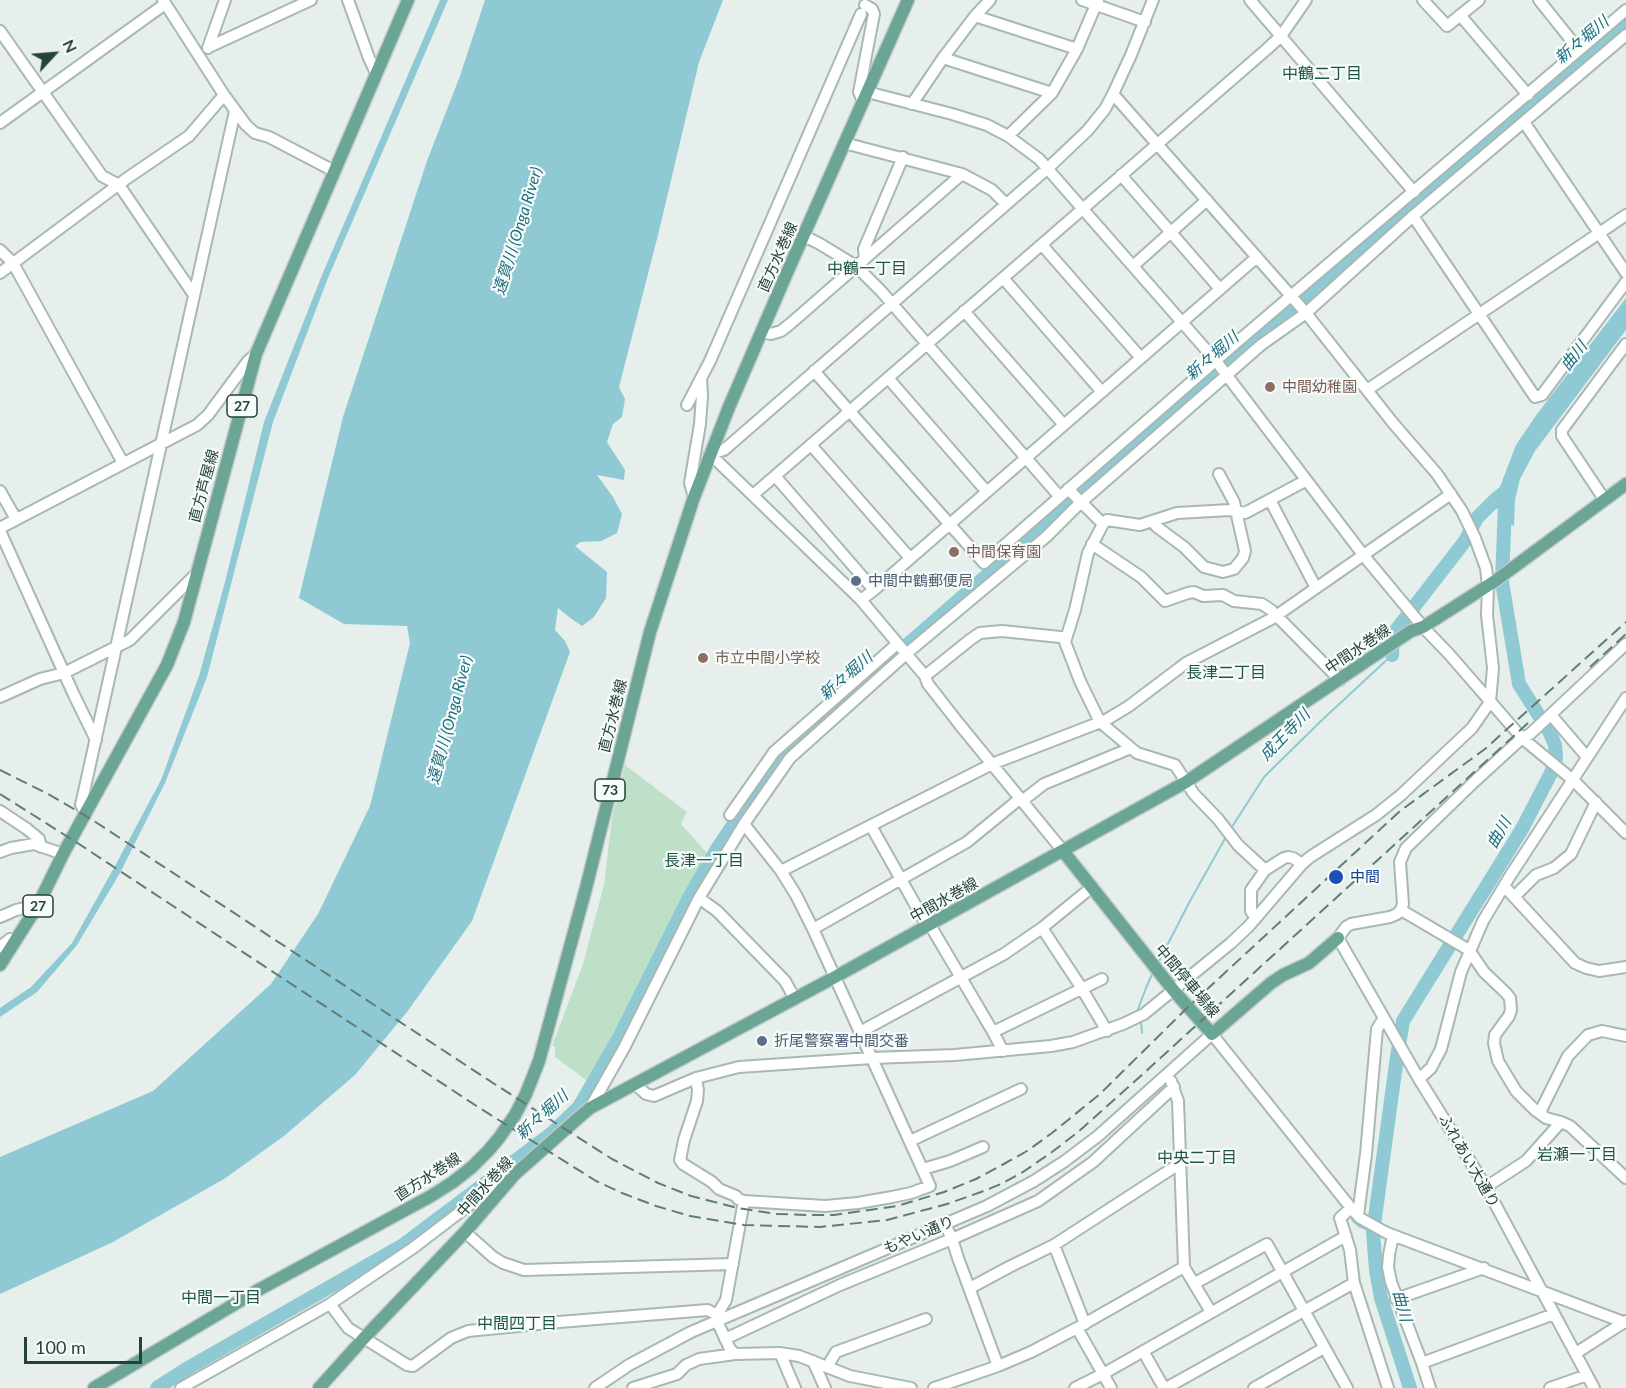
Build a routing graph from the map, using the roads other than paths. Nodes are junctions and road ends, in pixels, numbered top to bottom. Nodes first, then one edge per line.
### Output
1 (225, 0) edge
2 (311, 0) edge
3 (348, 0) edge
4 (408, 0) edge
5 (908, 0) edge
6 (990, 0) edge
7 (1082, 0) edge
8 (1153, 0) edge
9 (1250, 0) edge
10 (1306, 0) edge
11 (1423, 0) edge
12 (1479, 0) edge
13 (1539, 0) edge
14 (164, 2) edge
15 (1097, 2) edge
16 (1626, 10) edge
17 (1460, 15) junction
18 (975, 16) junction
19 (1145, 22) junction
20 (0, 32) edge
21 (1626, 35) edge
22 (1281, 36) junction
23 (209, 47) junction
24 (1077, 49) junction
25 (1579, 50) junction
26 (943, 58) junction
27 (203, 63) junction
28 (376, 73) junction
29 (42, 92) junction
30 (1053, 93) junction
31 (1113, 94) junction
32 (224, 95) junction
33 (1528, 95) junction
34 (866, 96) junction
35 (912, 104) junction
36 (235, 111) junction
37 (1524, 122) junction
38 (0, 123) edge
39 (1008, 136) junction
40 (844, 143) junction
41 (1157, 144) junction
42 (903, 157) junction
43 (1048, 168) junction
44 (334, 171) junction
45 (962, 174) junction
46 (1121, 175) junction
47 (119, 185) junction
48 (1414, 192) junction
49 (1207, 200) junction
50 (1006, 204) junction
51 (1083, 208) junction
52 (1626, 215) edge
53 (1413, 216) junction
54 (1172, 232) junction
55 (1599, 233) junction
56 (804, 236) junction
57 (1042, 245) junction
58 (0, 250) edge
59 (1257, 257) junction
60 (861, 262) junction
61 (13, 263) junction
62 (1133, 266) junction
63 (0, 273) edge
64 (1626, 273) edge
65 (1003, 278) junction
66 (1626, 282) edge
67 (1220, 289) junction
68 (194, 296) junction
69 (1292, 298) junction
70 (891, 304) junction
71 (964, 311) junction
72 (1304, 312) junction
73 (1478, 314) junction
74 (1182, 322) junction
75 (762, 332) junction
76 (1626, 344) edge
77 (926, 345) junction
78 (256, 354) junction
79 (1141, 358) junction
80 (1217, 362) junction
81 (814, 371) junction
82 (1227, 374) junction
83 (701, 378) junction
84 (888, 378) junction
85 (1367, 390) junction
86 (1102, 392) junction
87 (687, 405) dead end
88 (849, 411) junction
89 (1064, 425) junction
90 (160, 445) junction
91 (811, 445) junction
92 (710, 454) junction
93 (1025, 458) junction
94 (123, 464) junction
95 (1219, 474) dead end
96 (775, 476) junction
97 (1305, 481) junction
98 (1626, 484) edge
99 (0, 491) edge
100 (987, 492) junction
101 (1066, 493) junction
102 (1450, 494) junction
103 (753, 495) junction
104 (694, 497) junction
105 (1604, 499) junction
106 (1270, 500) junction
107 (1080, 502) junction
108 (1236, 511) junction
109 (16, 519) junction
110 (1152, 521) junction
111 (1103, 524) junction
112 (949, 525) junction
113 (0, 530) edge
114 (1092, 544) junction
115 (1364, 556) junction
116 (910, 558) junction
117 (195, 575) junction
118 (1491, 584) junction
119 (1316, 588) junction
120 (874, 590) junction
121 (861, 600) junction
122 (167, 602) junction
123 (186, 611) junction
124 (1276, 615) junction
125 (1423, 627) junction
126 (1065, 638) junction
127 (1626, 644) edge
128 (116, 647) junction
129 (902, 649) junction
130 (64, 673) junction
131 (925, 676) junction
132 (1340, 680) junction
133 (0, 697) edge
134 (1626, 698) edge
135 (1490, 702) junction
136 (1550, 716) junction
137 (1100, 722) junction
138 (1527, 739) junction
139 (96, 740) junction
140 (1131, 747) junction
141 (1587, 757) junction
142 (992, 765) junction
143 (1573, 780) junction
144 (1186, 782) junction
145 (1022, 801) junction
146 (1596, 802) junction
147 (0, 811) edge
148 (86, 813) junction
149 (730, 815) dead end
150 (744, 824) junction
151 (871, 826) junction
152 (1626, 833) edge
153 (41, 847) junction
154 (1063, 851) junction
155 (0, 852) edge
156 (63, 854) junction
157 (1302, 864) junction
158 (1265, 870) junction
159 (781, 871) junction
160 (901, 880) junction
161 (1504, 886) junction
162 (1092, 887) junction
163 (1514, 897) junction
164 (699, 898) junction
165 (0, 904) edge
166 (38, 905) junction
167 (1401, 910) junction
168 (2, 916) edge
169 (1256, 918) junction
170 (930, 925) junction
171 (813, 928) junction
172 (1042, 928) junction
173 (1338, 938) junction
174 (10, 939) dead end
175 (0, 947) edge
176 (1464, 948) junction
177 (0, 965) edge
178 (1626, 967) edge
179 (835, 977) junction
180 (961, 978) junction
181 (1102, 979) dead end
182 (1082, 989) junction
183 (1174, 991) junction
184 (795, 999) junction
185 (1384, 1018) junction
186 (1107, 1031) junction
187 (860, 1032) junction
188 (993, 1032) junction
189 (1212, 1034) junction
190 (1626, 1036) edge
191 (1003, 1051) junction
192 (872, 1058) junction
193 (1168, 1073) junction
194 (696, 1078) junction
195 (1419, 1079) junction
196 (636, 1085) junction
197 (1174, 1087) junction
198 (1021, 1089) dead end
199 (590, 1108) junction
200 (1541, 1113) junction
201 (1561, 1122) junction
202 (910, 1141) junction
203 (983, 1147) dead end
204 (1179, 1164) junction
205 (922, 1169) junction
206 (514, 1175) junction
207 (1626, 1178) edge
208 (1486, 1187) junction
209 (744, 1201) junction
210 (1356, 1213) junction
211 (945, 1224) junction
212 (465, 1232) junction
213 (1390, 1234) junction
214 (1346, 1236) junction
215 (952, 1239) junction
216 (1054, 1245) junction
217 (733, 1264) junction
218 (1184, 1267) junction
219 (1484, 1268) junction
220 (835, 1271) junction
221 (1282, 1271) junction
222 (1195, 1283) junction
223 (1354, 1283) junction
224 (840, 1285) junction
225 (970, 1288) junction
226 (1541, 1290) junction
227 (1396, 1299) junction
228 (330, 1304) junction
229 (1303, 1311) junction
230 (1211, 1312) junction
231 (1554, 1314) junction
232 (717, 1318) junction
233 (926, 1319) dead end
234 (1625, 1322) edge
235 (1081, 1326) junction
236 (365, 1337) junction
237 (725, 1339) junction
238 (1324, 1348) junction
239 (1143, 1351) junction
240 (780, 1353) junction
241 (1576, 1353) junction
242 (735, 1354) junction
243 (813, 1360) junction
244 (1422, 1363) junction
245 (998, 1366) junction
246 (339, 1367) junction
247 (827, 1367) junction
248 (1103, 1374) junction
249 (1587, 1375) junction
250 (956, 1385) edge
251 (94, 1388) edge
252 (181, 1388) edge
253 (319, 1388) edge
254 (327, 1388) edge
255 (595, 1388) edge
256 (633, 1388) edge
257 (795, 1388) edge
258 (825, 1388) edge
259 (911, 1388) edge
260 (934, 1388) edge
261 (1075, 1388) edge
262 (1111, 1388) edge
263 (1165, 1388) edge
264 (1254, 1388) edge
265 (1347, 1388) edge
266 (1388, 1388) edge
267 (1430, 1388) edge
268 (1550, 1388) edge
269 (1594, 1388) edge

1 - 23 street
2 - 23 street
3 - 28 street
4 - 28 main road, 直方芦屋線 / 27
5 - 34 main road, 直方水巻線 / 73
6 - 18 street
7 - 15 street
8 - 19 street
9 - 22 street
10 - 22 street
11 - 17 street
12 - 17 street
13 - 25 street
14 - 27 street
14 - 29 street
15 - 19 street
15 - 24 street
16 - 25 street
17 - 33 street
18 - 24 street
18 - 26 street
19 - 31 street
20 - 29 street
21 - 37 street
22 - 41 street
22 - 48 street
23 - 27 street
24 - 30 street
25 - 33 street
26 - 30 street
26 - 35 street
27 - 32 street
28 - 44 main road, 直方芦屋線 / 27
29 - 38 street
29 - 47 street
30 - 39 street
31 - 41 street
31 - 43 street
32 - 36 street
32 - 47 street
33 - 48 street
34 - 35 street
34 - 40 main road, 直方水巻線 / 73
34 - 83 street
35 - 39 street
36 - 44 street
36 - 68 street
37 - 53 street
37 - 55 street
39 - 43 street
40 - 42 street
40 - 56 main road, 直方水巻線 / 73
41 - 46 street
41 - 49 street
42 - 45 street
42 - 60 street
43 - 50 street
43 - 51 street
44 - 78 main road, 直方芦屋線 / 27
45 - 50 street
45 - 60 street
46 - 51 street
46 - 54 street
47 - 61 street
47 - 68 street
48 - 69 street
49 - 54 street
49 - 59 street
50 - 70 street
51 - 57 street
51 - 62 street
52 - 55 street
53 - 72 street
53 - 73 street
54 - 62 street
54 - 67 street
55 - 64 street
55 - 73 street
56 - 60 street
56 - 75 main road, 直方水巻線 / 73
57 - 65 street
57 - 79 street
58 - 61 street
59 - 67 street
59 - 69 street
60 - 70 street
60 - 75 street
61 - 63 street
61 - 94 street
62 - 74 street
65 - 71 street
65 - 86 street
66 - 73 street
67 - 74 street
68 - 90 street
69 - 72 street
69 - 80 street
70 - 77 street
70 - 81 street
71 - 77 street
71 - 89 street
72 - 82 street
72 - 85 street
73 - 85 street
74 - 79 street
74 - 80 street
75 - 92 main road, 直方水巻線 / 73
76 - 105 street
77 - 84 street
77 - 93 street
78 - 90 street
78 - 117 main road, 直方芦屋線 / 27
79 - 86 street
80 - 82 street
80 - 101 street
81 - 88 street
81 - 92 street
82 - 97 street
82 - 107 street
83 - 87 street
83 - 104 street
84 - 88 street
84 - 100 street
85 - 102 street
86 - 89 street
88 - 91 street
88 - 112 street
89 - 93 street
90 - 94 street
90 - 128 street
91 - 96 street
91 - 116 street
92 - 103 street
92 - 104 main road, 直方水巻線 / 73
93 - 100 street
93 - 101 street
94 - 109 street
95 - 108 street
96 - 103 street
96 - 120 street
97 - 106 street
97 - 115 street
98 - 105 main road, 中間水巻線
99 - 109 street
100 - 112 street
101 - 107 street
101 - 112 street
102 - 115 street
102 - 118 street
103 - 121 street
104 - 251 main road, 直方水巻線 / 73
105 - 118 main road, 中間水巻線
106 - 108 street
106 - 119 street
107 - 111 street
107 - 129 street
108 - 110 street
108 - 110 street
109 - 113 street
110 - 111 street
111 - 114 street
112 - 116 street
113 - 130 street
114 - 124 street
114 - 126 street
115 - 119 street
115 - 125 street
116 - 120 street
117 - 122 street
117 - 123 main road, 直方芦屋線 / 27
118 - 125 main road, 中間水巻線
118 - 135 street
119 - 124 street
120 - 121 street
121 - 129 street
122 - 123 street
122 - 128 street
123 - 148 main road, 直方芦屋線 / 27
124 - 132 street
124 - 137 street
125 - 132 main road, 中間水巻線
125 - 135 street
126 - 131 street
126 - 137 street
127 - 136 street
128 - 130 street
128 - 139 street
129 - 131 street
129 - 149 street
129 - 150 street
130 - 133 street
130 - 139 street
131 - 142 street
132 - 144 main road, 中間水巻線
134 - 141 street
135 - 138 street
135 - 157 street
136 - 138 street
136 - 141 street
137 - 140 street
137 - 142 street
138 - 143 street
138 - 167 street
139 - 148 street
140 - 144 street
140 - 145 street
141 - 143 street
142 - 145 street
142 - 151 street
143 - 146 street
143 - 161 street
144 - 154 main road, 中間水巻線
144 - 158 street
145 - 154 street
145 - 160 street
146 - 152 street
146 - 163 street
147 - 153 street
148 - 156 main road, 直方芦屋線 / 27
150 - 159 street
150 - 164 street
151 - 159 street
151 - 160 street
153 - 155 street
153 - 156 street
154 - 162 main road, 中間停車場線
154 - 170 main road, 中間水巻線
156 - 166 main road, 直方芦屋線 / 27
157 - 158 street
157 - 169 street
158 - 169 street
159 - 171 street
160 - 170 street
160 - 171 street
161 - 163 street
161 - 176 street
162 - 172 street
162 - 183 main road, 中間停車場線
163 - 178 street
164 - 184 street
164 - 199 street
165 - 168 street
166 - 168 street
166 - 177 main road, 直方芦屋線 / 27
167 - 173 street
167 - 176 street
169 - 183 street
170 - 179 main road, 中間水巻線
170 - 180 street
171 - 179 street
172 - 180 street
172 - 182 street
173 - 185 street, ふれあい大通り
173 - 189 main road, 中間停車場線
174 - 175 street
176 - 195 street
176 - 200 street
179 - 184 main road, 中間水巻線
179 - 187 street
180 - 187 street
180 - 188 street
181 - 182 street
182 - 186 street
182 - 188 street
183 - 186 street
183 - 189 main road, 中間停車場線
184 - 196 main road, 中間水巻線
185 - 195 street, ふれあい大通り
185 - 210 street
186 - 191 street
187 - 192 street
188 - 191 street
189 - 193 street, もやい通り
189 - 210 street
190 - 200 street
191 - 192 street
192 - 194 street
192 - 202 street
193 - 197 street
193 - 211 street, もやい通り
194 - 196 street
194 - 209 street
195 - 208 street, ふれあい大通り
196 - 199 main road, 中間水巻線
197 - 204 street
197 - 215 street
198 - 202 street
199 - 206 main road, 中間水巻線
200 - 201 street
201 - 207 street
201 - 208 street
202 - 205 street
203 - 205 street
204 - 216 street
204 - 218 street
205 - 209 street
206 - 212 main road, 中間水巻線
206 - 228 street
208 - 226 street, ふれあい大通り
209 - 217 street
210 - 213 street
210 - 214 street
211 - 215 street
211 - 220 street, もやい通り
212 - 217 street
212 - 236 main road, 中間水巻線
213 - 219 street
213 - 227 street
214 - 221 street
214 - 223 street
215 - 224 street
215 - 225 street
216 - 225 street
216 - 235 street
217 - 232 street
218 - 222 street
218 - 235 street
219 - 226 street
219 - 227 street
220 - 224 street
220 - 232 street, もやい通り
221 - 222 street
221 - 229 street
221 - 230 street
222 - 230 street
223 - 229 street
223 - 266 street
224 - 237 street
225 - 245 street
226 - 231 street, ふれあい大通り
226 - 234 street
227 - 244 street
228 - 236 street
228 - 252 street
229 - 238 street
229 - 263 street
230 - 239 street
231 - 241 street, ふれあい大通り
231 - 244 street
232 - 236 street
232 - 237 street
232 - 255 street, もやい通り
233 - 247 street
234 - 241 street
235 - 245 street
235 - 248 street
236 - 246 main road, 中間水巻線
237 - 242 street
238 - 264 street
238 - 265 street
239 - 248 street
239 - 263 street
240 - 242 street
240 - 243 street
240 - 257 street
241 - 249 street, ふれあい大通り
242 - 256 street
243 - 247 street
243 - 258 street
244 - 267 street
245 - 250 street
246 - 253 main road, 中間水巻線
246 - 254 street
247 - 259 street
248 - 261 street
248 - 262 street
249 - 268 street
249 - 269 street, ふれあい大通り
250 - 260 street

